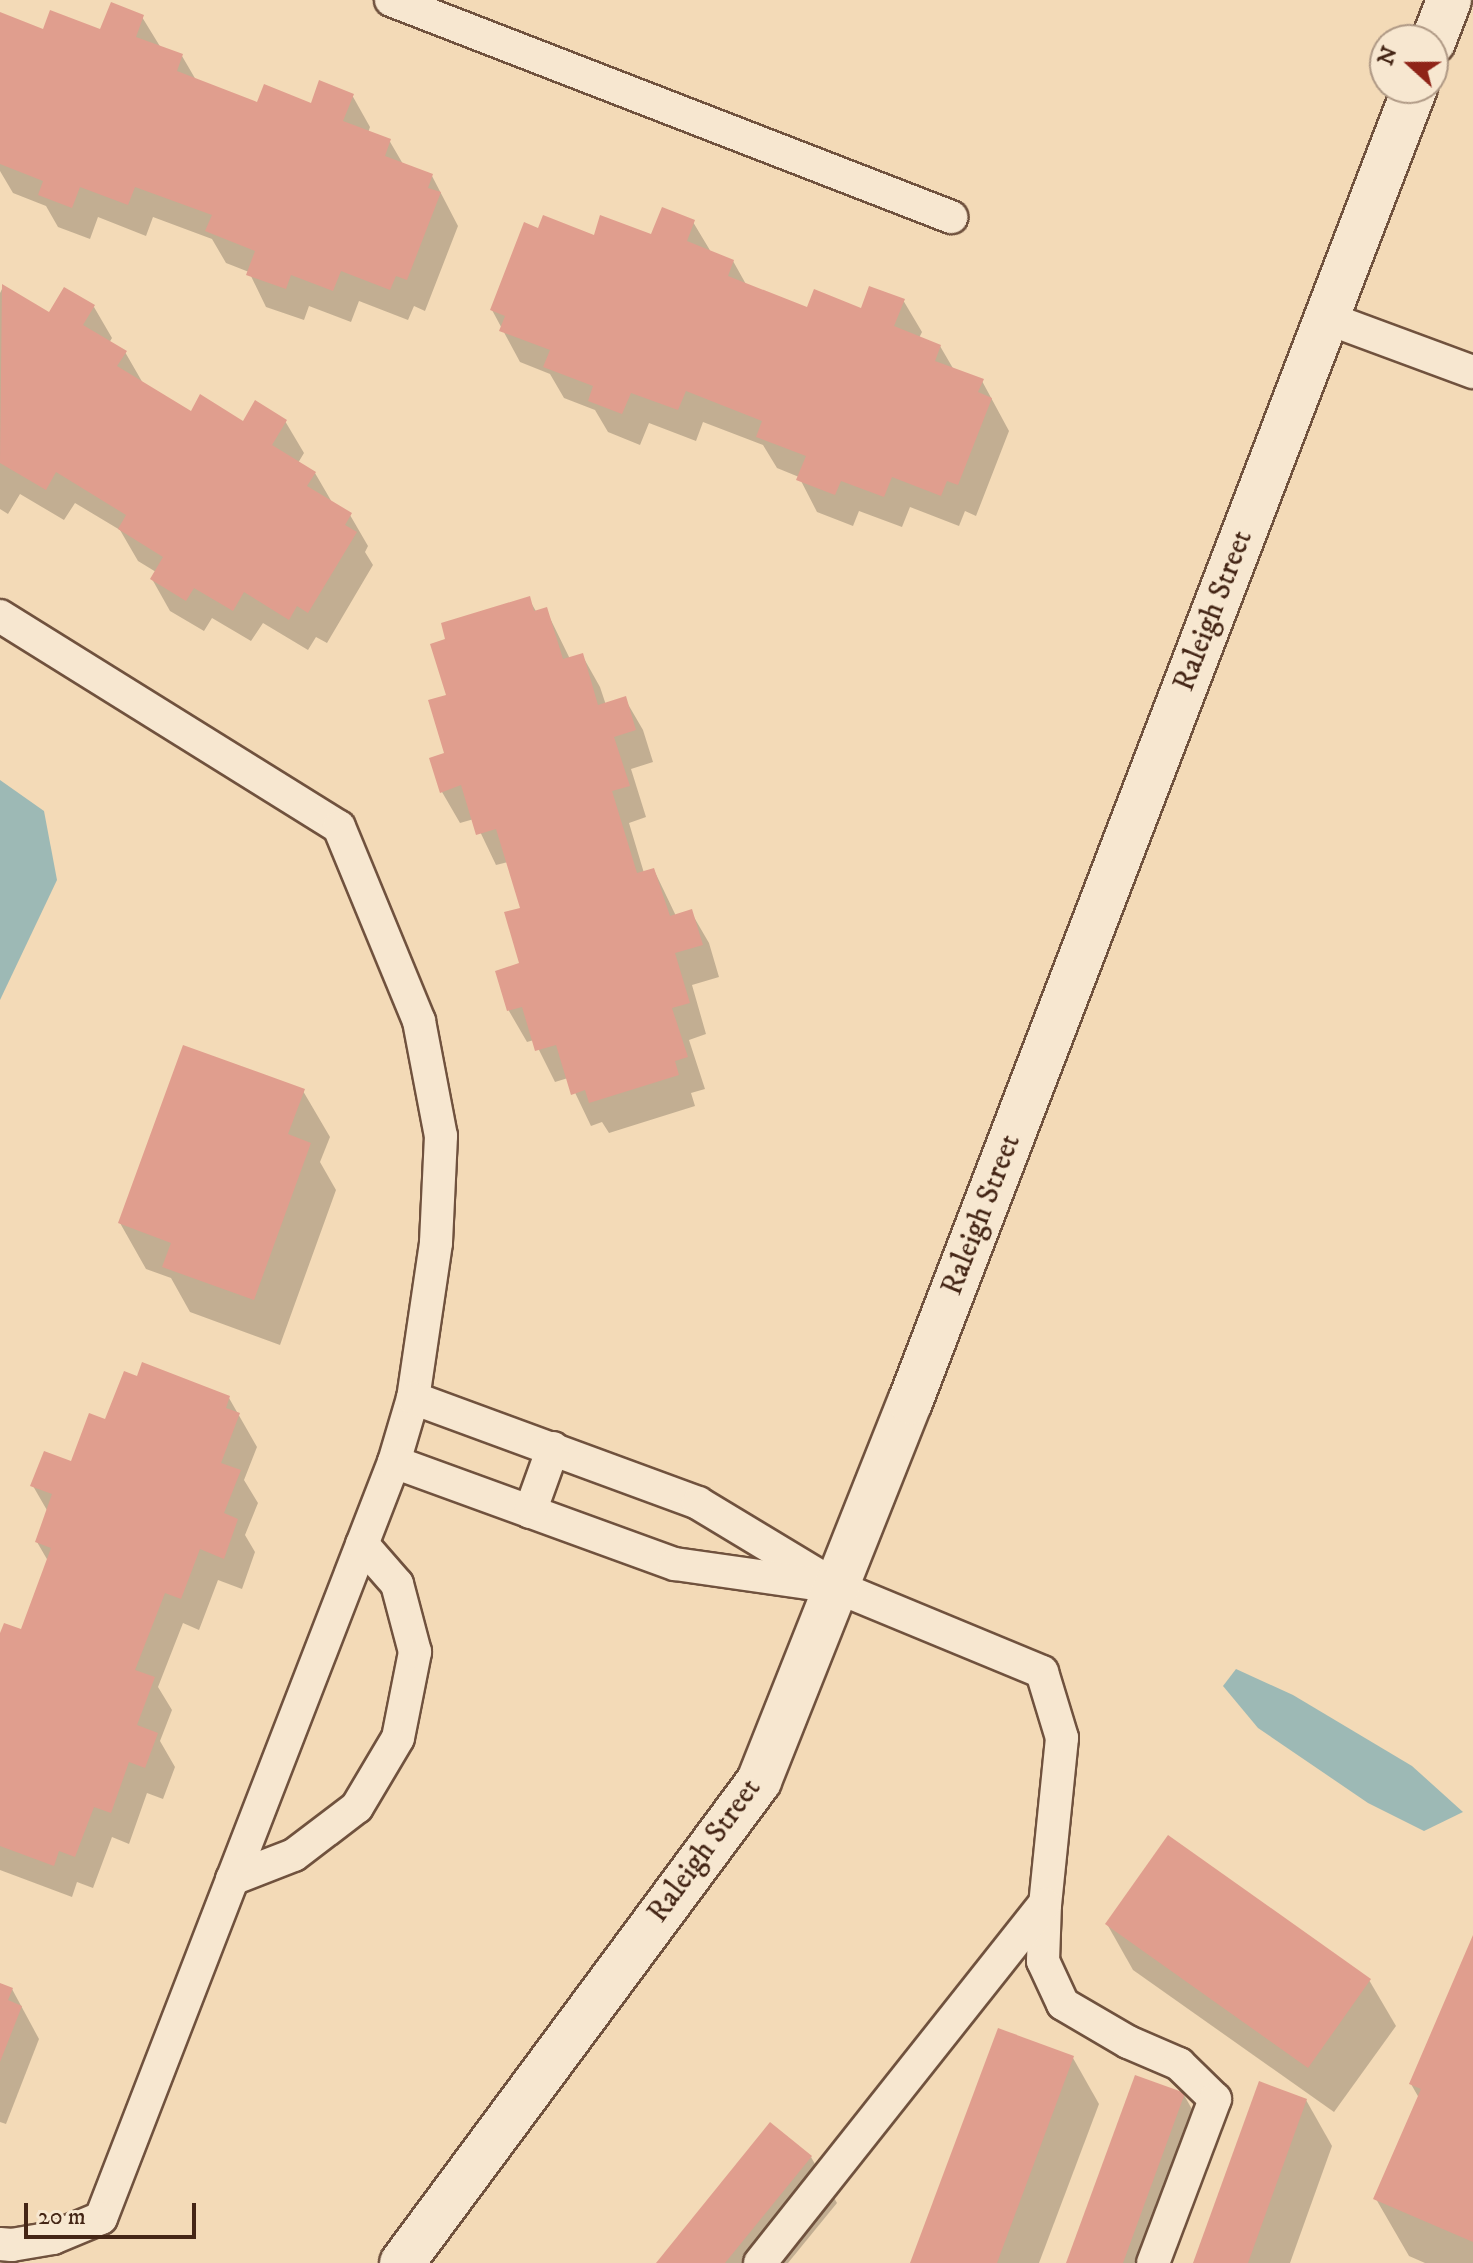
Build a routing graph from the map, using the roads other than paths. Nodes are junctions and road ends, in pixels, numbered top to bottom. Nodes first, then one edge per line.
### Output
1 (391, 0) edge
2 (1449, 0) edge
3 (1440, 24) edge
4 (1409, 104) edge
5 (951, 217) dead end
6 (1327, 318) junction
7 (1473, 372) edge
8 (0, 616) edge
9 (413, 1398) junction
10 (553, 1448) junction
11 (394, 1462) junction
12 (530, 1512) junction
13 (362, 1544) junction
14 (837, 1587) junction
15 (232, 1879) junction
16 (1045, 1904) junction
17 (0, 2244) edge
18 (402, 2263) edge
19 (760, 2263) edge
20 (1153, 2263) edge

1 - 5 lane
2 - 3 street
4 - 6 street, Raleigh Street
6 - 7 lane
6 - 14 street, Raleigh Street
8 - 9 lane
9 - 10 lane
9 - 11 lane
10 - 12 lane
10 - 14 lane
11 - 12 lane
11 - 13 lane
12 - 14 lane
13 - 15 lane
13 - 15 lane
14 - 16 lane
14 - 18 street, Raleigh Street
15 - 17 lane
16 - 19 lane
16 - 20 lane

